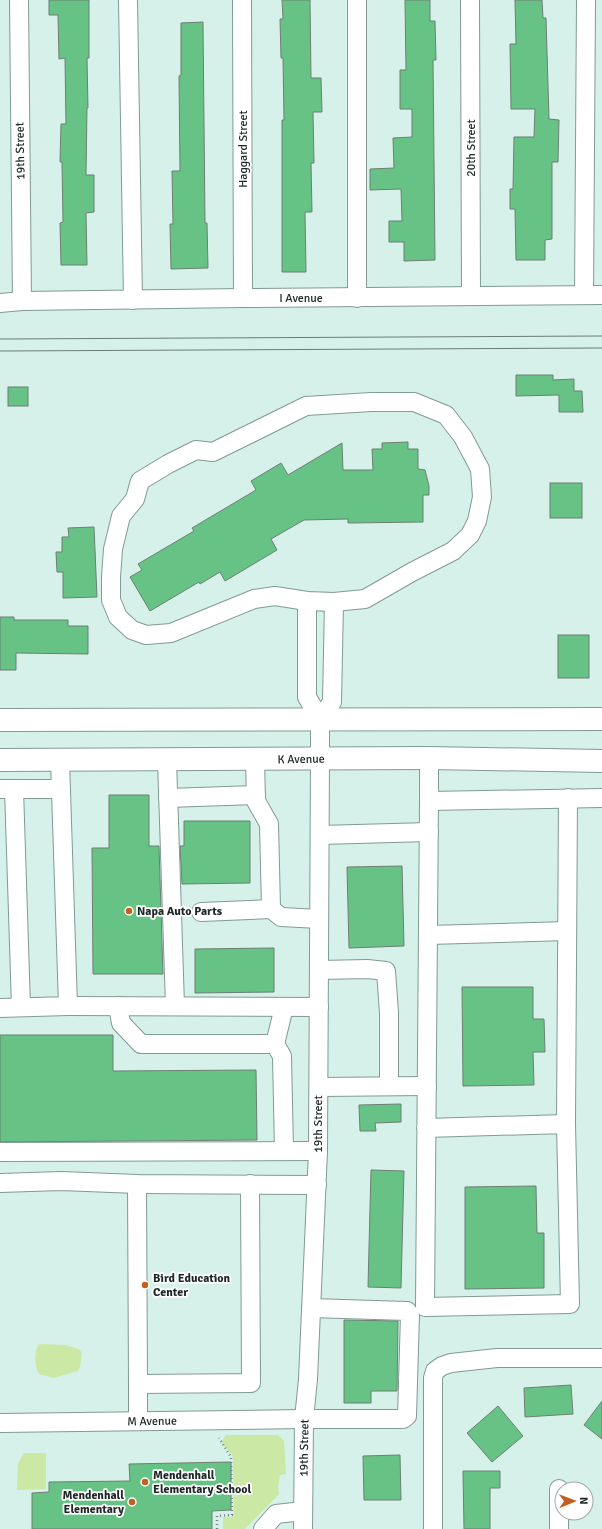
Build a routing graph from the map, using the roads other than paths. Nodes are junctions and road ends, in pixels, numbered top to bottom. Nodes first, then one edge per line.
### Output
1 (18, 0) edge
2 (128, 0) edge
3 (242, 0) edge
4 (357, 0) edge
5 (470, 0) edge
6 (586, 0) edge
7 (584, 295) junction
8 (602, 295) edge
9 (471, 296) junction
10 (243, 298) junction
11 (357, 298) junction
12 (133, 300) junction
13 (22, 302) junction
14 (0, 304) edge
15 (307, 601) junction
16 (334, 602) junction
17 (320, 719) junction
18 (602, 719) edge
19 (0, 720) edge
20 (320, 758) junction
21 (429, 758) junction
22 (255, 759) junction
23 (0, 760) edge
24 (60, 760) junction
25 (167, 760) junction
26 (602, 761) edge
27 (7, 789) edge
28 (61, 789) junction
29 (256, 795) junction
30 (168, 798) junction
31 (568, 798) junction
32 (602, 798) edge
33 (429, 801) junction
34 (429, 832) junction
35 (320, 835) junction
36 (271, 909) junction
37 (201, 912) dead end
38 (319, 919) junction
39 (567, 931) junction
40 (428, 935) junction
41 (319, 970) junction
42 (68, 1006) junction
43 (118, 1006) junction
44 (175, 1006) junction
45 (21, 1007) junction
46 (284, 1007) junction
47 (319, 1007) junction
48 (0, 1008) edge
49 (275, 1044) junction
50 (389, 1086) junction
51 (427, 1086) junction
52 (319, 1087) junction
53 (566, 1124) junction
54 (426, 1128) junction
55 (284, 1151) junction
56 (318, 1151) junction
57 (0, 1152) edge
58 (0, 1183) edge
59 (137, 1184) junction
60 (250, 1184) junction
61 (317, 1185) junction
62 (311, 1308) junction
63 (602, 1358) edge
64 (138, 1384) junction
65 (304, 1419) junction
66 (138, 1421) junction
67 (0, 1423) edge
68 (303, 1511) junction
69 (263, 1529) edge
70 (303, 1529) edge
71 (433, 1529) edge

1 - 13 street, 19th Street
2 - 12 street
3 - 10 street, Haggard Street
4 - 11 street
5 - 9 street, 20th Street
6 - 7 street
7 - 8 street, I Avenue
7 - 9 street, I Avenue
9 - 11 street, I Avenue
10 - 11 street, I Avenue
10 - 12 street, I Avenue
12 - 13 street, I Avenue
13 - 14 street, I Avenue
15 - 16 street
15 - 16 street
15 - 17 street
16 - 17 street
17 - 18 main road
17 - 19 main road
17 - 20 street, 19th Street
20 - 21 main road, K Avenue
20 - 22 main road, K Avenue
20 - 35 street, 19th Street
21 - 26 main road, K Avenue
21 - 33 street
22 - 25 main road, K Avenue
22 - 29 street
23 - 24 main road, K Avenue
24 - 25 main road, K Avenue
24 - 28 street
25 - 30 street
27 - 28 street
27 - 45 street
28 - 42 street
29 - 30 street
29 - 36 street
30 - 44 street
31 - 32 street
31 - 33 street
31 - 39 street
33 - 34 street
34 - 35 street
34 - 40 street
35 - 38 street, 19th Street
36 - 37 street
36 - 38 street
38 - 41 street, 19th Street
39 - 40 street
39 - 53 street
40 - 51 street
41 - 47 street, 19th Street
41 - 50 street
42 - 43 street
42 - 45 street
43 - 44 street
43 - 49 street
44 - 46 street
45 - 48 street
46 - 47 street
46 - 49 street
47 - 52 street, 19th Street
49 - 55 street
50 - 51 street
50 - 52 street
51 - 54 street
52 - 56 street, 19th Street
53 - 54 street
53 - 54 street
55 - 56 street
55 - 57 street
56 - 61 street, 19th Street
58 - 59 street
59 - 60 street
59 - 64 street
60 - 61 street
60 - 64 street
61 - 62 street, 19th Street
62 - 65 street, 19th Street
62 - 65 street, M Avenue
63 - 71 street
64 - 66 street
65 - 66 street, M Avenue
65 - 68 street, 19th Street
66 - 67 street, M Avenue
68 - 69 street
68 - 70 street, 19th Street

